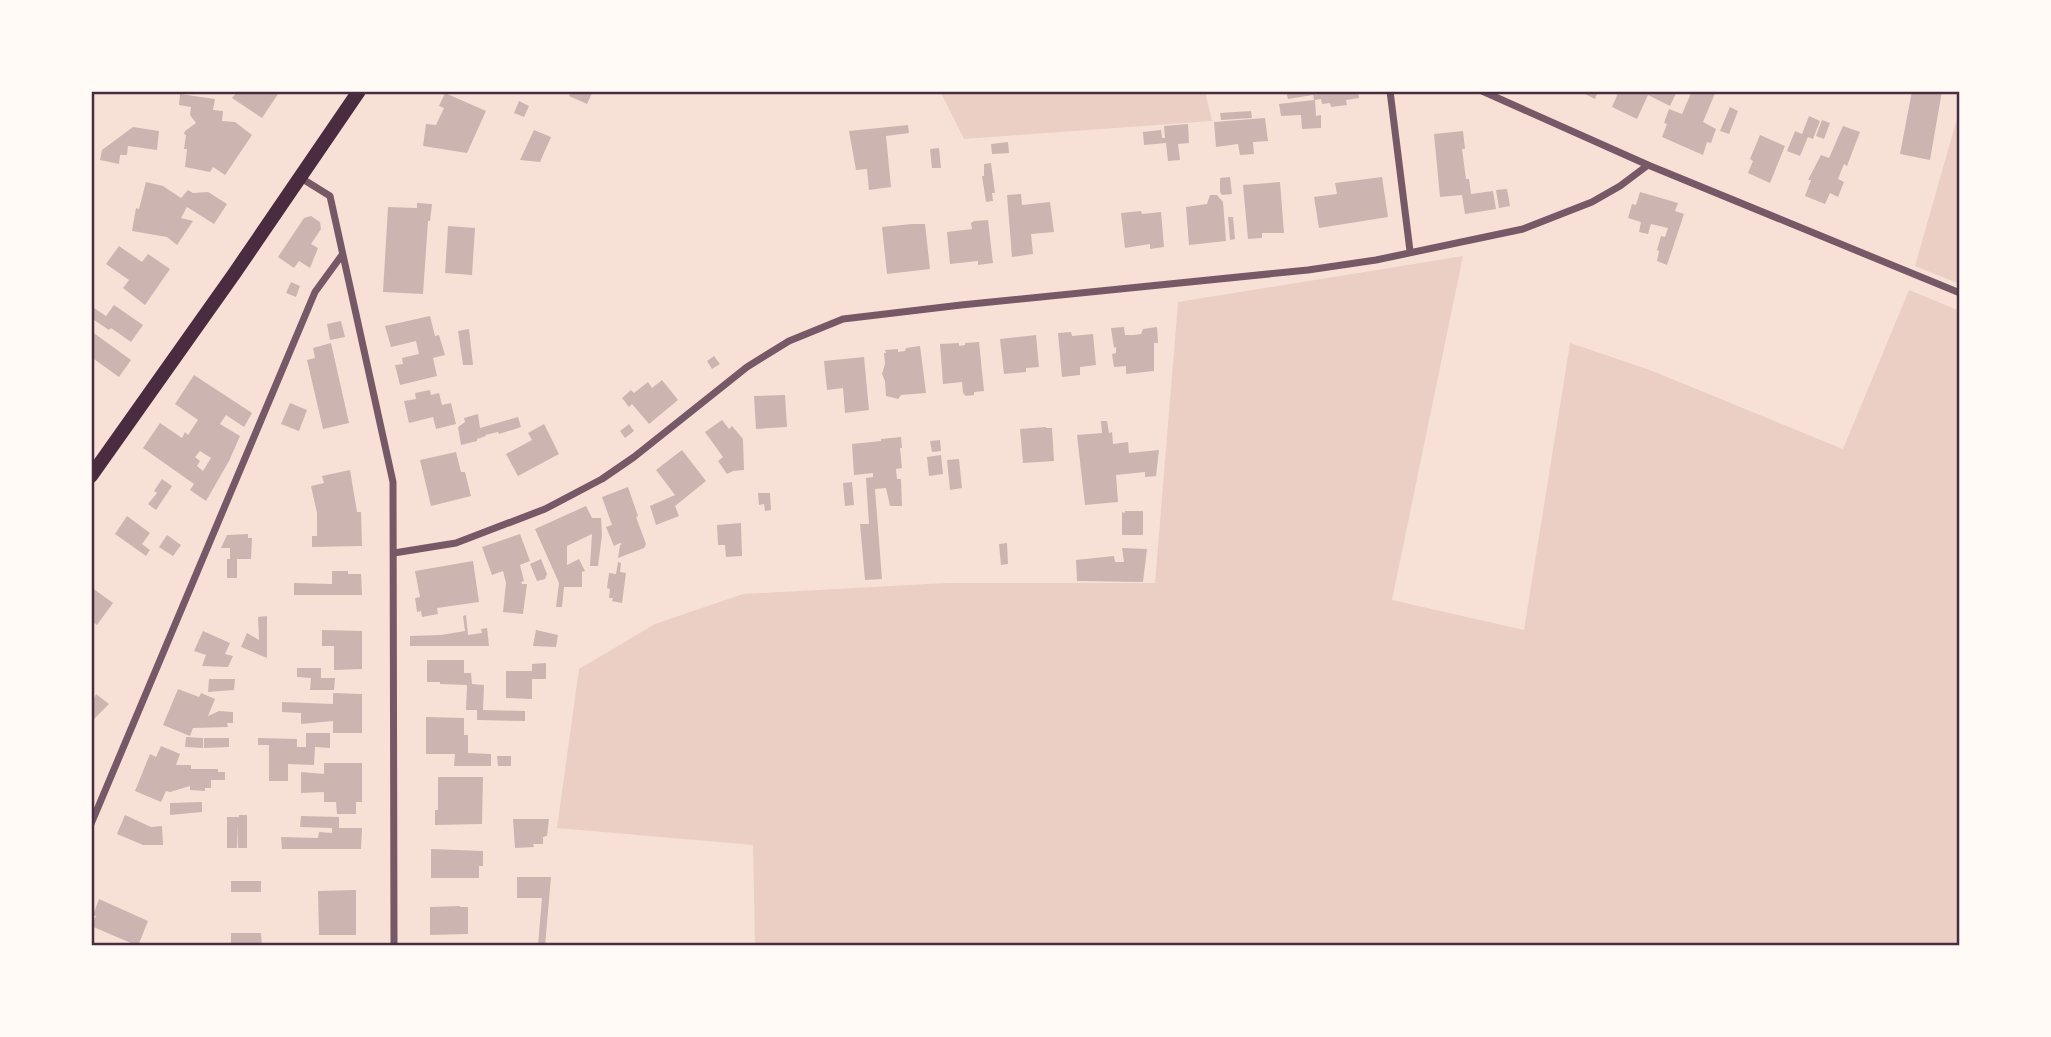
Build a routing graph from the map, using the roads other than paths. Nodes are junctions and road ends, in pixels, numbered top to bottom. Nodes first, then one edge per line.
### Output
1 (359, 91) edge
2 (1390, 91) edge
3 (1482, 91) edge
4 (1648, 165) junction
5 (301, 178) junction
6 (1410, 251) junction
7 (342, 255) junction
8 (1960, 293) edge
9 (91, 476) edge
10 (394, 553) junction
11 (91, 824) edge
12 (394, 946) edge

1 - 5 main road
2 - 6 street
3 - 4 street
4 - 6 street
4 - 8 street
5 - 7 street
5 - 9 main road
6 - 10 street
7 - 10 street
7 - 11 street
10 - 12 street

